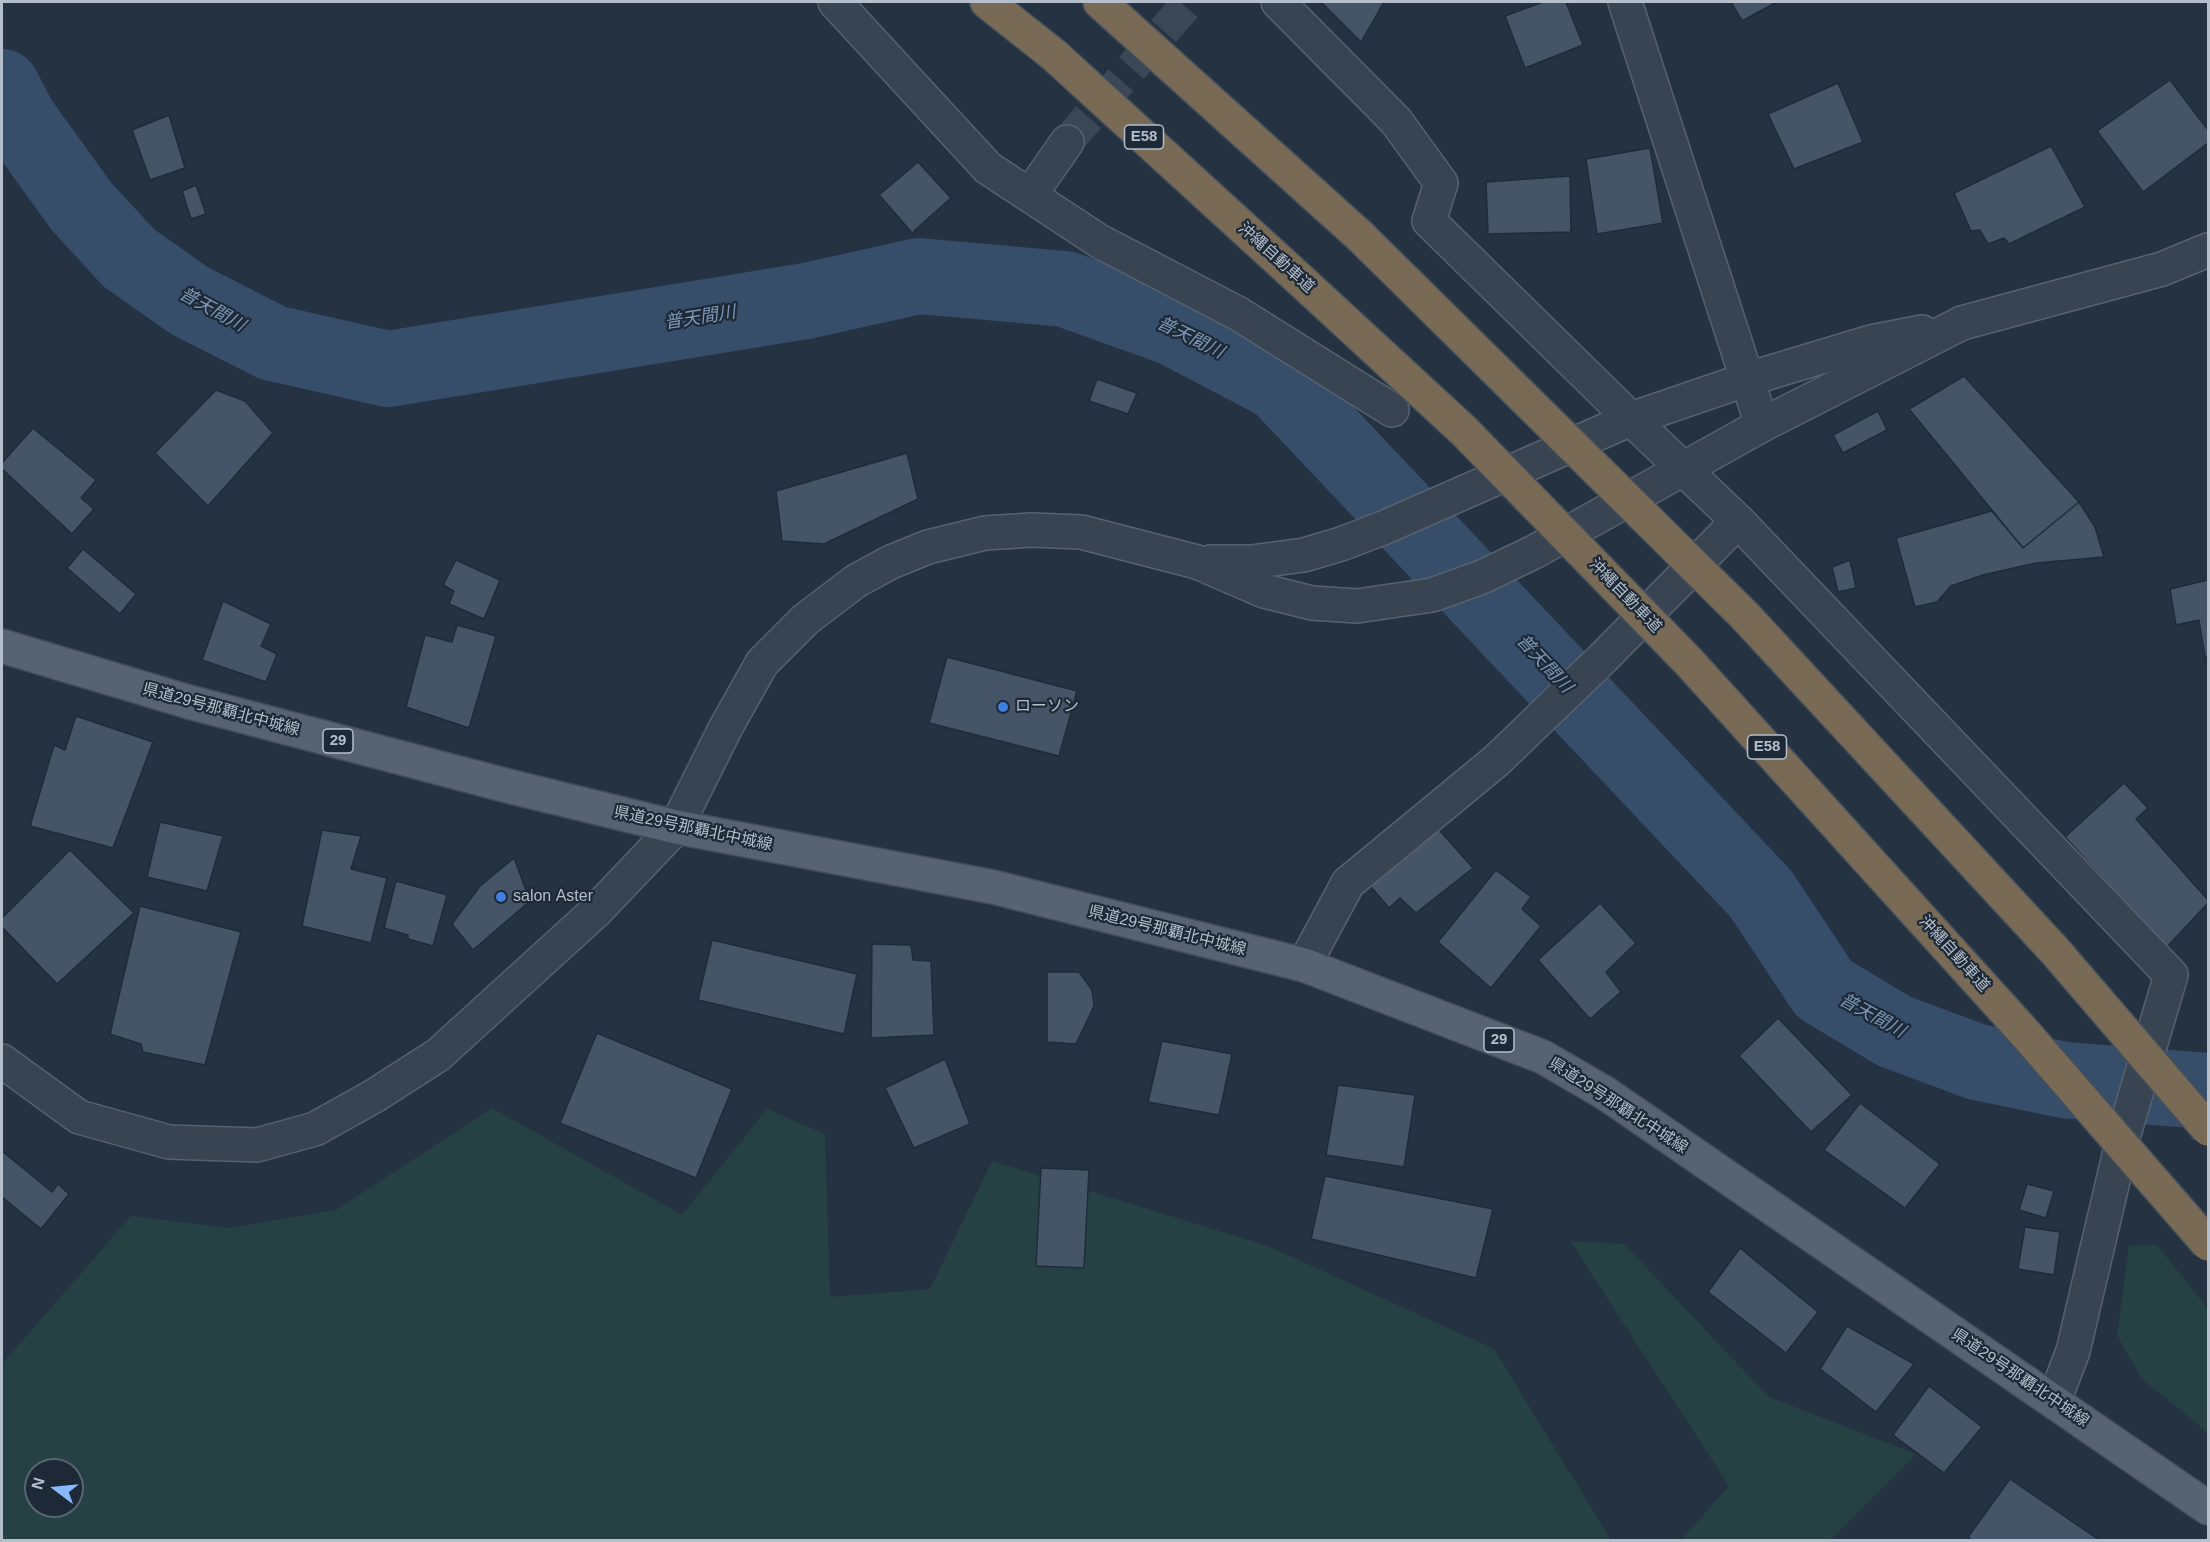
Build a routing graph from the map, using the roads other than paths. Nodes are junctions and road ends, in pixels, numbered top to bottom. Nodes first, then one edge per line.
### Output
1 (835, 2) edge
2 (987, 2) edge
3 (1100, 2) edge
4 (1278, 2) edge
5 (1625, 2) edge
6 (1067, 142) tunnel mouth
7 (1030, 195) junction
8 (2208, 250) edge
9 (1962, 323) junction
10 (1748, 379) junction
11 (1392, 410) dead end
12 (1630, 419) junction
13 (1762, 425) junction
14 (1684, 469) junction
15 (1738, 521) junction
16 (1197, 562) junction
17 (2, 646) edge
18 (676, 827) junction
19 (1304, 965) junction
20 (2, 1061) edge
21 (2208, 1129) edge
22 (2208, 1244) edge
23 (2055, 1401) junction
24 (2208, 1508) edge

1 - 7 street
2 - 22 highway, 沖縄自動車道 / E58, bridge
3 - 21 highway, bridge
4 - 12 street
5 - 10 street
6 - 7 street
7 - 11 street
8 - 9 street
9 - 10 street
9 - 13 street
10 - 12 street
10 - 13 street
12 - 14 street
12 - 16 street
13 - 14 street
14 - 15 street
14 - 16 street
15 - 19 street
15 - 23 street
16 - 18 street
17 - 18 main road, 県道29号那覇北中城線 / 29
18 - 19 main road, 県道29号那覇北中城線 / 29
18 - 20 street
19 - 23 main road, 県道29号那覇北中城線 / 29
23 - 24 main road, 県道29号那覇北中城線 / 29

